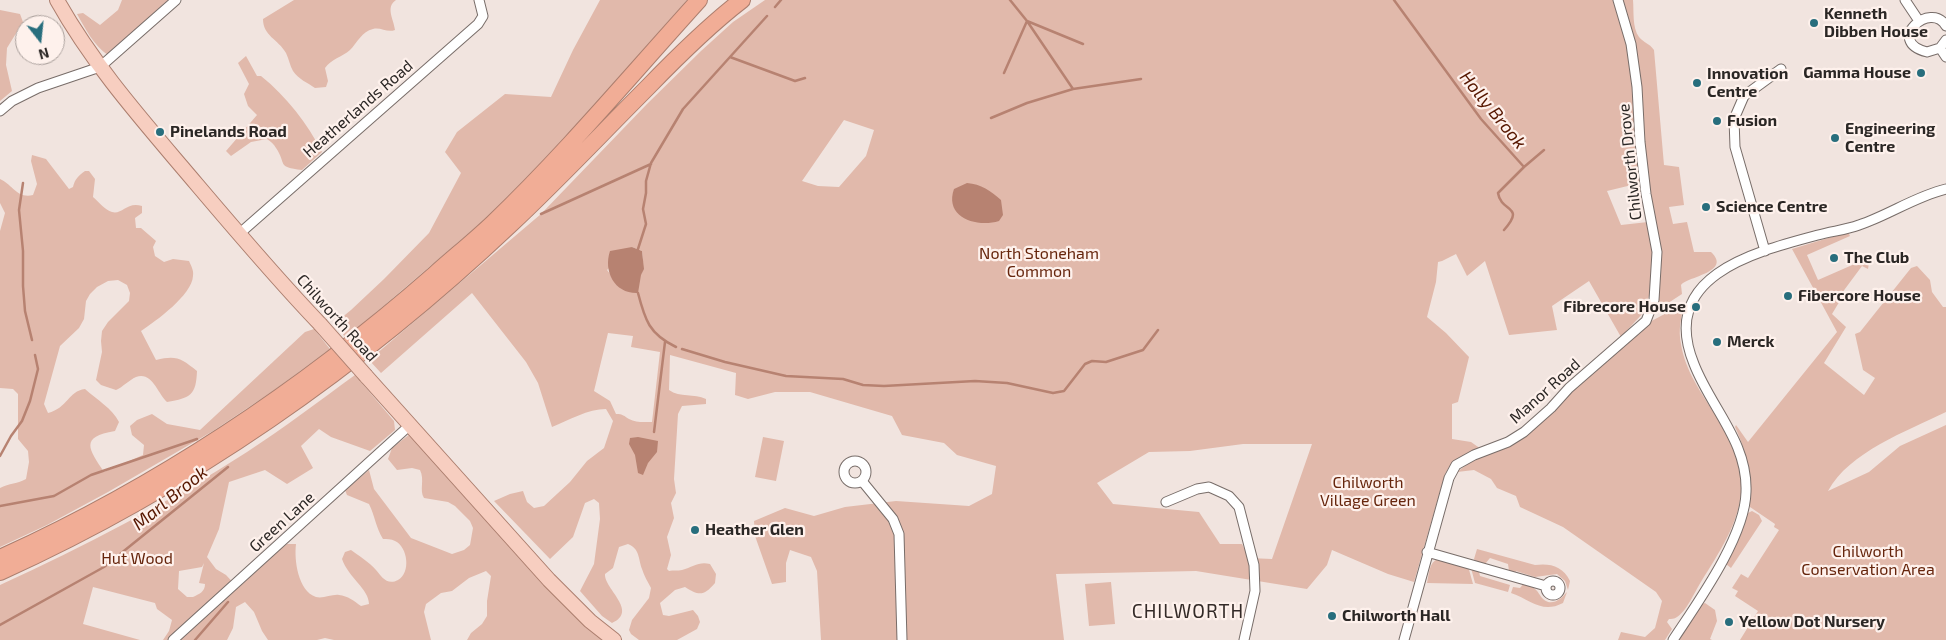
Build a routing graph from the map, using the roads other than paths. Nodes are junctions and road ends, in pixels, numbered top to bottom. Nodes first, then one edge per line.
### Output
1 (57, 0) edge
2 (176, 0) edge
3 (479, 0) edge
4 (699, 0) edge
5 (742, 0) edge
6 (1618, 0) edge
7 (1905, 0) edge
8 (1917, 18) junction
9 (1946, 26) edge
10 (1946, 40) edge
11 (1940, 48) junction
12 (1946, 57) edge
13 (100, 67) junction
14 (1780, 69) dead end
15 (0, 110) edge
16 (1946, 189) edge
17 (239, 234) junction
18 (1765, 251) junction
19 (1646, 321) joint
20 (410, 425) junction
21 (862, 481) dead end
22 (1166, 502) dead end
23 (1427, 552) junction
24 (0, 558) edge
25 (0, 572) edge
26 (1546, 586) dead end
27 (172, 640) edge
28 (614, 640) edge
29 (902, 640) edge
30 (1244, 640) edge
31 (1404, 640) edge
32 (1673, 640) edge

1 - 13 main road, Chilworth Road
2 - 13 street
3 - 17 street, Heatherlands Road
4 - 24 highway
5 - 25 highway
6 - 19 street, Chilworth Drove
7 - 8 street
8 - 9 street
8 - 11 street
10 - 11 street
11 - 12 street
13 - 15 street
13 - 17 main road, Chilworth Road
14 - 18 street
16 - 18 street
17 - 20 main road, Chilworth Road, bridge
18 - 32 street
19 - 23 street, Manor Road
20 - 27 street, Green Lane
20 - 28 main road, Chilworth Road
21 - 29 street
22 - 30 street
23 - 26 street
23 - 31 street, Manor Road

